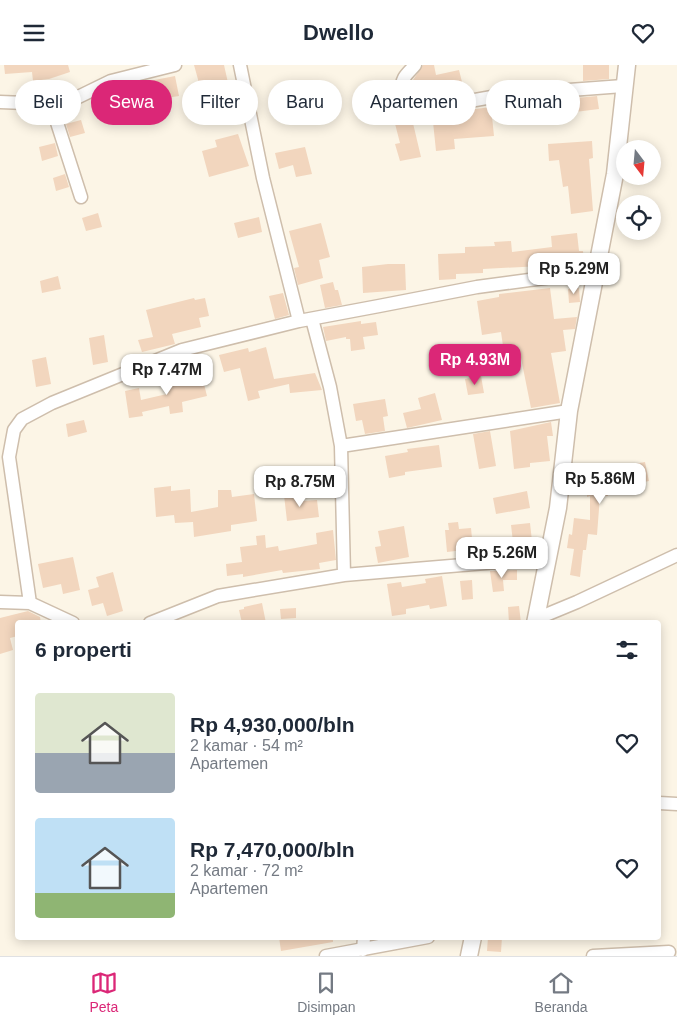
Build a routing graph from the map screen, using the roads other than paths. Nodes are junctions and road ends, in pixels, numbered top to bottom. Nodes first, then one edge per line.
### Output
1 (175, 65) edge
2 (240, 65) edge
3 (415, 65) edge
4 (627, 65) edge
5 (624, 86) junction
6 (81, 96) edge
7 (0, 102) edge
8 (15, 103) edge
9 (58, 125) edge
10 (81, 197) dead end
11 (596, 271) junction
12 (312, 319) junction
13 (299, 321) junction
14 (570, 411) junction
15 (341, 445) junction
16 (677, 555) edge
17 (546, 558) junction
18 (344, 575) junction
19 (0, 602) edge
20 (30, 603) junction
21 (67, 620) edge
22 (158, 620) edge
23 (536, 620) edge
24 (538, 620) edge
25 (661, 803) edge
26 (677, 804) edge
27 (400, 940) edge
28 (472, 940) edge
29 (363, 944) edge
30 (669, 952) dead end
31 (326, 956) edge
32 (469, 956) edge
33 (593, 956) edge

1 - 6 street
2 - 13 street
3 - 5 street
4 - 5 street
5 - 11 street
7 - 8 street
9 - 10 street
11 - 12 street
11 - 14 street
12 - 13 street
12 - 15 street
13 - 20 street
14 - 15 street
14 - 17 street
15 - 18 street
16 - 24 street
17 - 18 street
17 - 23 street
18 - 22 street
19 - 20 street
20 - 21 street
25 - 26 street
27 - 29 street
28 - 32 street
29 - 31 street
30 - 33 street

